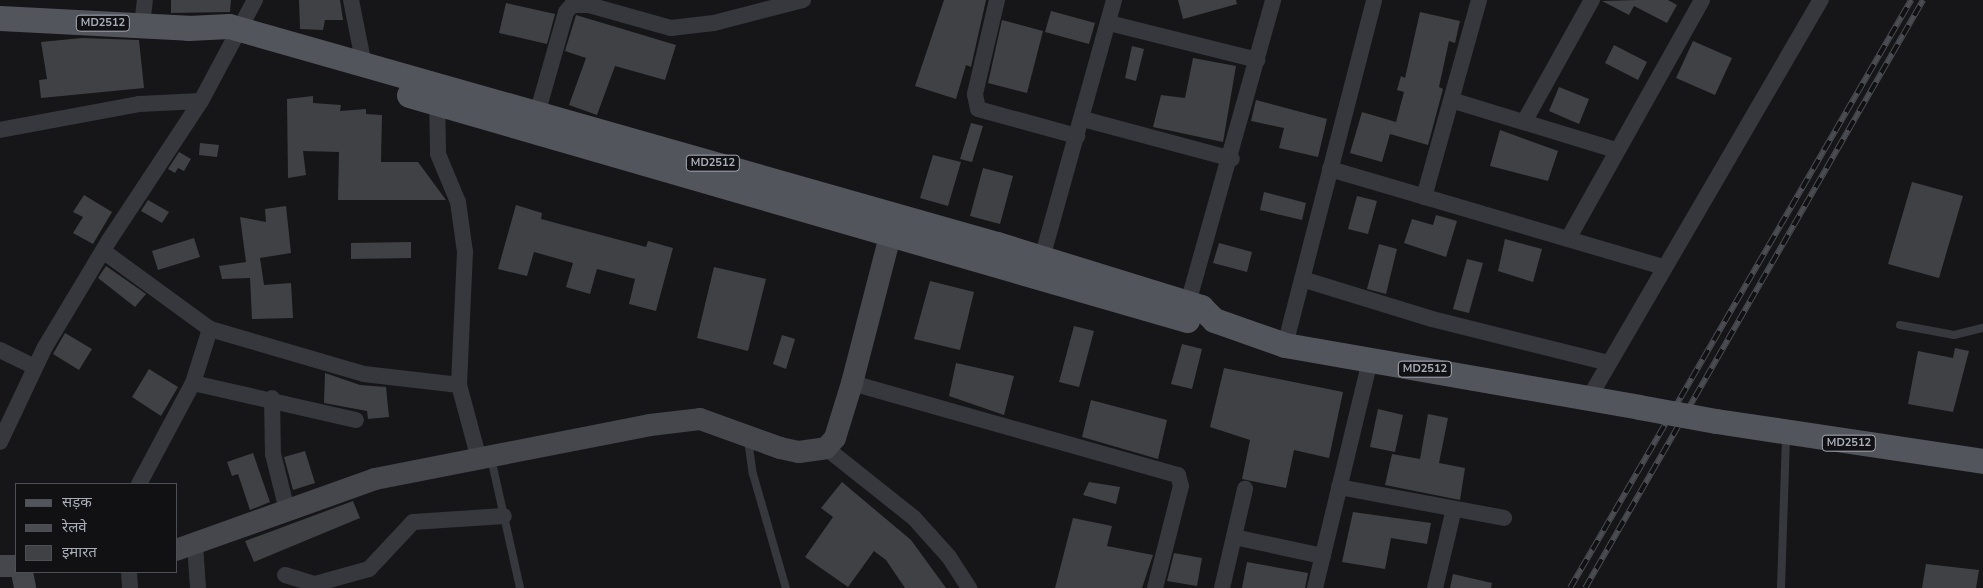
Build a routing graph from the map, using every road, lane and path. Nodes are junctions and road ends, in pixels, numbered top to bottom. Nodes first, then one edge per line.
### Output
1 (145, 0) edge
2 (255, 0) edge
3 (351, 0) edge
4 (803, 0) edge
5 (997, 0) edge
6 (1114, 0) edge
7 (1273, 0) edge
8 (1374, 0) edge
9 (1479, 0) edge
10 (1592, 0) edge
11 (1702, 0) edge
12 (1821, 0) edge
13 (760, 5) edge
14 (0, 18) edge
15 (1109, 23) junction
16 (142, 24) junction
17 (237, 37) junction
18 (1257, 60) junction
19 (364, 64) junction
20 (437, 95) junction
21 (1451, 100) junction
22 (202, 101) junction
23 (537, 114) junction
24 (1083, 118) junction
25 (1524, 122) junction
26 (0, 130) edge
27 (1077, 136) junction
28 (1616, 150) junction
29 (1232, 159) junction
30 (1330, 169) junction
31 (1424, 197) junction
32 (893, 225) junction
33 (1568, 239) junction
34 (102, 251) junction
35 (1042, 258) junction
36 (1662, 267) junction
37 (1302, 279) junction
38 (1188, 303) junction
39 (1214, 320) junction
40 (1900, 326) dead end
41 (1983, 328) edge
42 (210, 329) junction
43 (1285, 345) junction
44 (0, 350) edge
45 (1370, 360) junction
46 (1608, 363) junction
47 (36, 367) junction
48 (852, 382) junction
49 (193, 383) junction
50 (459, 385) junction
51 (272, 398) junction
52 (1589, 398) junction
53 (356, 420) dead end
54 (1786, 434) junction
55 (748, 438) junction
56 (0, 442) edge
57 (826, 448) junction
58 (485, 458) junction
59 (1983, 462) edge
60 (140, 483) edge
61 (1339, 487) junction
62 (1245, 490) dead end
63 (1454, 509) junction
64 (286, 510) junction
65 (504, 516) junction
66 (1504, 518) dead end
67 (1234, 537) junction
68 (186, 548) edge
69 (1323, 556) junction
70 (0, 566) edge
71 (15, 566) edge
72 (22, 573) edge
73 (128, 573) edge
74 (285, 575) dead end
75 (315, 586) edge
76 (25, 588) edge
77 (130, 588) edge
78 (198, 588) edge
79 (520, 588) edge
80 (786, 588) edge
81 (969, 588) edge
82 (1156, 588) edge
83 (1222, 588) edge
84 (1316, 588) edge
85 (1436, 588) edge
86 (1781, 588) edge

1 - 16 street
2 - 17 street
3 - 19 street
4 - 13 street
5 - 27 street
6 - 15 street
7 - 18 street
8 - 30 street
9 - 21 street
10 - 25 street
11 - 28 street
12 - 36 street
13 - 23 street
14 - 16 main road, MD2512
15 - 18 street
15 - 24 street
16 - 17 main road, MD2512
17 - 19 main road, MD2512
17 - 20 main road, MD2512
17 - 22 street
18 - 29 street
19 - 20 main road, MD2512
20 - 23 main road, MD2512
20 - 32 main road, MD2512
20 - 50 street
21 - 25 street
21 - 31 street
22 - 26 street
22 - 34 street
23 - 32 main road, MD2512
24 - 27 street
24 - 29 street
25 - 28 street
27 - 35 street
28 - 33 street
29 - 38 street
30 - 31 street
30 - 37 street
31 - 33 street
32 - 35 main road, MD2512
32 - 39 main road, MD2512
32 - 48 street
33 - 36 street
34 - 42 street
34 - 47 street
35 - 38 main road, MD2512
36 - 46 street
37 - 43 street
37 - 46 street
38 - 39 main road, MD2512
39 - 43 main road, MD2512
40 - 41 lane
42 - 49 street
42 - 50 street
43 - 45 main road, MD2512
44 - 47 street
45 - 52 main road, MD2512
45 - 61 street
46 - 52 street
47 - 56 street
48 - 57 street
48 - 82 street
49 - 51 street
49 - 60 street
50 - 58 street
51 - 53 street
51 - 64 street
52 - 54 main road, MD2512, bridge
54 - 59 main road, MD2512
54 - 86 lane
55 - 57 street
55 - 58 street
55 - 80 lane
57 - 81 street
58 - 64 street
58 - 65 lane
61 - 63 street
61 - 69 street
62 - 67 street
63 - 66 street
63 - 85 street
64 - 68 street
65 - 75 street
65 - 79 lane
67 - 69 street
67 - 83 street
68 - 78 street
69 - 84 street
70 - 71 street
72 - 76 street
73 - 77 street
74 - 75 street

